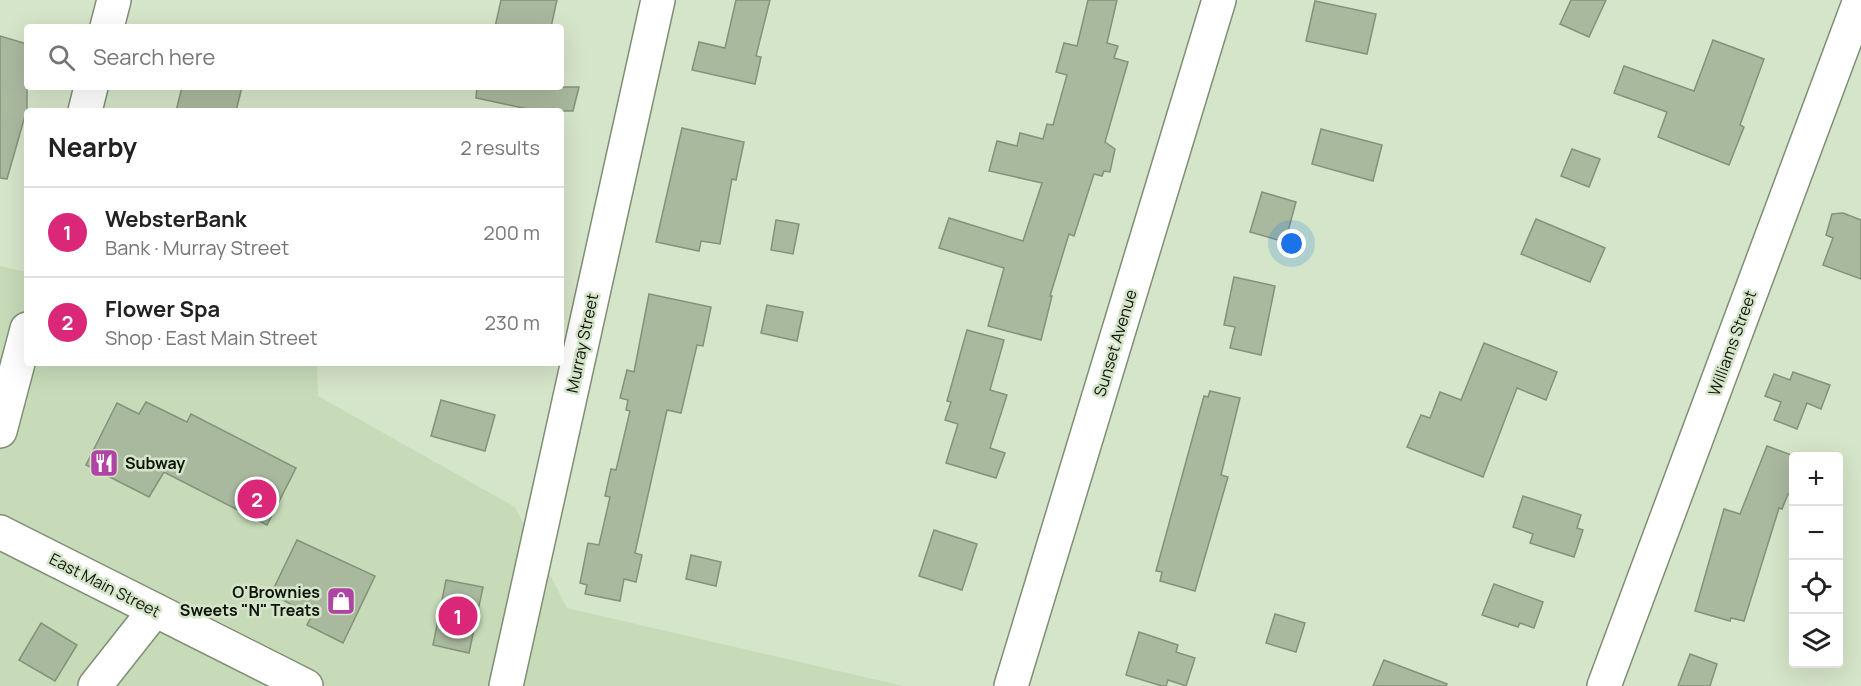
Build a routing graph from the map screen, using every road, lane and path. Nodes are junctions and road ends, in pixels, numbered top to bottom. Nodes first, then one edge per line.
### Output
1 (114, 0) edge
2 (658, 0) edge
3 (1219, 0) edge
4 (1860, 0) edge
5 (108, 24) edge
6 (90, 90) edge
7 (86, 108) edge
8 (24, 340) edge
9 (0, 431) edge
10 (0, 532) edge
11 (155, 609) junction
12 (95, 686) edge
13 (306, 686) edge
14 (506, 686) edge
15 (1011, 686) edge
16 (1604, 686) edge

1 - 5 street
2 - 14 street, Murray Street
3 - 15 street, Sunset Avenue
4 - 16 street, Williams Street
6 - 7 street
8 - 9 street
10 - 11 street, East Main Street
11 - 12 street
11 - 13 street, East Main Street

